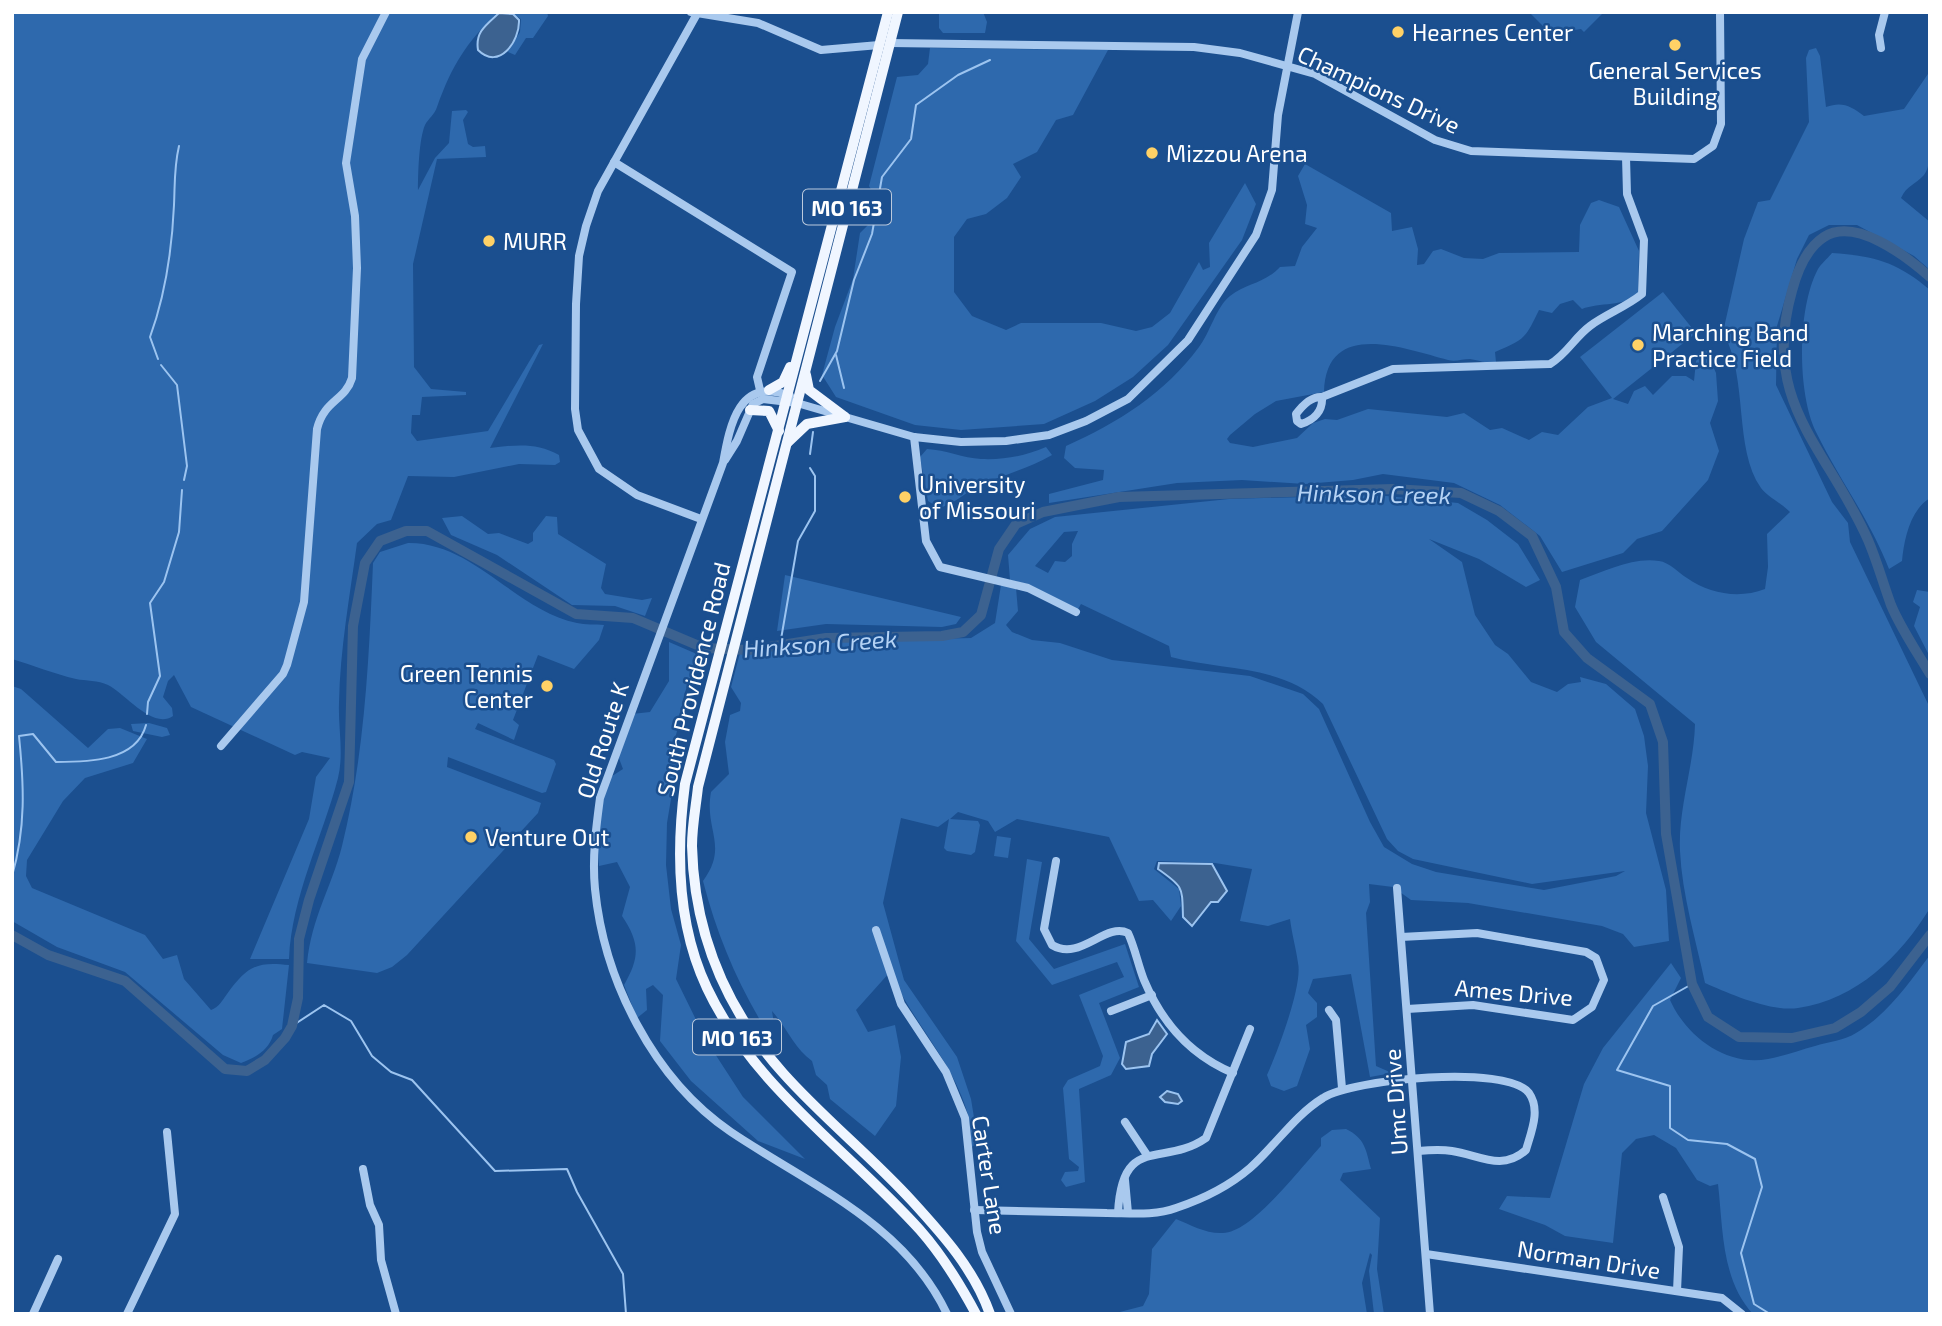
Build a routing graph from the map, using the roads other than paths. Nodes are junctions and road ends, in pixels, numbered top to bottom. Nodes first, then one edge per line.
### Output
1 (386, 12) edge
2 (888, 12) edge
3 (898, 12) edge
4 (1298, 12) edge
5 (1720, 12) edge
6 (1885, 12) edge
7 (695, 13) edge
8 (884, 44) junction
9 (1881, 48) dead end
10 (1286, 65) junction
11 (1626, 157) junction
12 (614, 162) junction
13 (798, 357) junction
14 (806, 367) junction
15 (765, 390) junction
16 (1322, 397) dead end
17 (791, 400) junction
18 (750, 410) junction
19 (845, 417) junction
20 (779, 431) junction
21 (914, 437) junction
22 (786, 444) junction
23 (723, 463) junction
24 (701, 519) junction
25 (1076, 612) dead end
26 (221, 746) dead end
27 (1056, 861) dead end
28 (1397, 888) dead end
29 (876, 930) dead end
30 (1401, 937) junction
31 (1152, 995) junction
32 (1407, 1009) junction
33 (1329, 1010) dead end
34 (1111, 1011) dead end
35 (1250, 1029) dead end
36 (1233, 1073) junction
37 (1413, 1079) junction
38 (1342, 1088) junction
39 (1125, 1122) dead end
40 (167, 1132) dead end
41 (1418, 1151) junction
42 (1147, 1155) junction
43 (363, 1169) dead end
44 (1664, 1197) dead end
45 (974, 1210) junction
46 (1123, 1213) junction
47 (1426, 1254) junction
48 (58, 1259) dead end
49 (1677, 1291) junction
50 (33, 1314) edge
51 (127, 1314) edge
52 (396, 1314) edge
53 (947, 1314) edge
54 (976, 1314) edge
55 (990, 1314) edge
56 (1011, 1314) edge
57 (1430, 1314) edge
58 (1742, 1314) edge

1 - 26 street
2 - 8 main road, South Providence Road / MO 163
3 - 8 main road, South Providence Road / MO 163
4 - 10 street
5 - 11 street, Champions Drive
6 - 9 street
7 - 8 street, Champions Drive
7 - 12 street
8 - 10 street, Champions Drive
8 - 13 main road, South Providence Road / MO 163
8 - 14 main road, South Providence Road / MO 163
10 - 11 street, Champions Drive
10 - 21 street
11 - 16 street
12 - 15 street
12 - 24 street
13 - 15 main road
13 - 17 main road, South Providence Road / MO 163
14 - 17 main road, South Providence Road / MO 163
14 - 19 main road
15 - 17 street
15 - 23 street, Old Route K
17 - 18 street
17 - 19 street
17 - 20 main road, South Providence Road / MO 163
17 - 22 main road, South Providence Road / MO 163
18 - 20 main road
18 - 23 street, Old Route K
19 - 21 street
19 - 22 main road
20 - 54 main road, South Providence Road / MO 163
21 - 25 street
22 - 55 main road, South Providence Road / MO 163
23 - 24 street, Old Route K
24 - 53 street, Old Route K
27 - 31 street
28 - 30 street, Umc Drive
29 - 45 street, Carter Lane
30 - 32 street, Umc Drive
30 - 32 street, Ames Drive
31 - 34 street
31 - 36 street
32 - 37 street, Umc Drive
33 - 38 street
35 - 36 street
36 - 42 street
37 - 38 street
37 - 41 street, Umc Drive
37 - 41 street
38 - 46 street
39 - 42 street
40 - 51 street
41 - 47 street, Umc Drive
42 - 46 street
43 - 52 street
44 - 49 street
45 - 46 street
45 - 56 street, Carter Lane
47 - 49 street, Norman Drive
47 - 57 street, Umc Drive
48 - 50 street
49 - 58 street, Norman Drive

